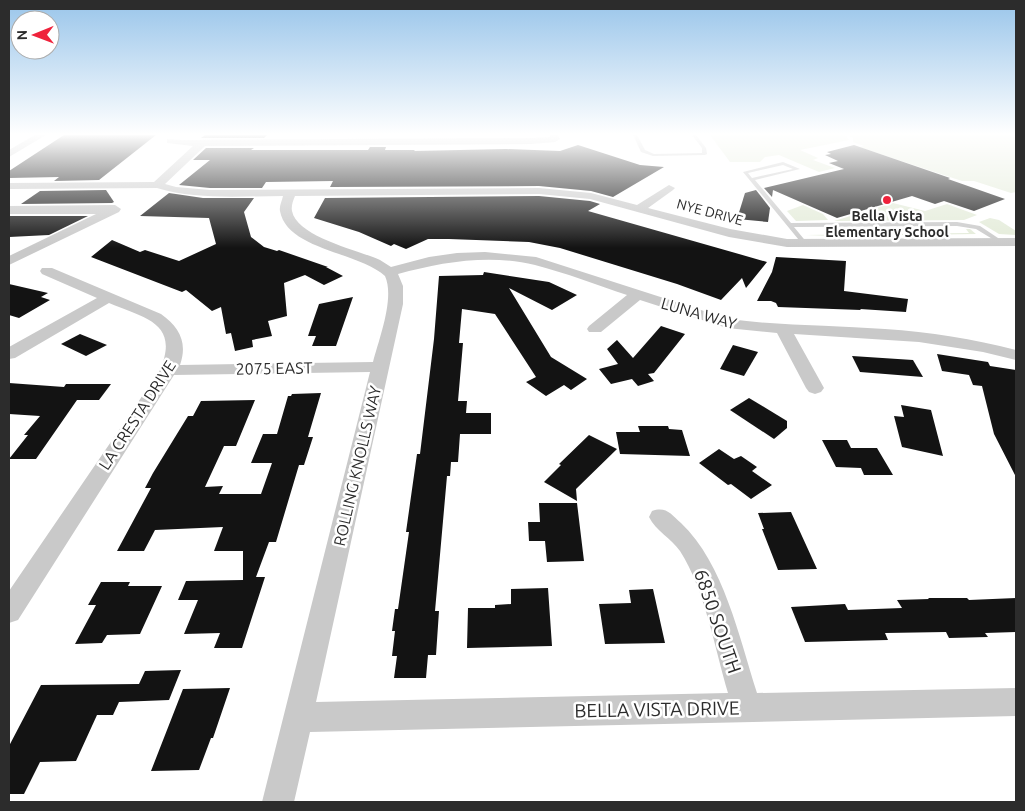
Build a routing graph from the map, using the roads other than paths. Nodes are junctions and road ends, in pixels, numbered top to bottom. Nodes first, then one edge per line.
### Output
1 (170, 173) edge
2 (746, 173) edge
3 (781, 173) edge
4 (753, 179) junction
5 (157, 185) junction
6 (9, 186) edge
7 (669, 188) dead end
8 (290, 192) junction
9 (640, 208) junction
10 (9, 210) edge
11 (790, 225) junction
12 (1001, 242) junction
13 (1016, 242) edge
14 (805, 244) junction
15 (9, 261) edge
16 (47, 271) dead end
17 (388, 272) junction
18 (638, 294) junction
19 (109, 297) junction
20 (595, 329) dead end
21 (783, 329) junction
22 (9, 354) edge
23 (1016, 355) edge
24 (379, 367) junction
25 (169, 370) junction
26 (815, 388) dead end
27 (660, 517) dead end
28 (9, 612) edge
29 (1016, 702) edge
30 (747, 708) junction
31 (298, 717) junction
32 (278, 802) edge

1 - 5 street
2 - 4 lane
3 - 4 lane
4 - 11 lane
5 - 6 street, NYE DRIVE
5 - 8 street, NYE DRIVE
7 - 9 street
8 - 9 street, NYE DRIVE
8 - 17 street
9 - 14 street, NYE DRIVE
10 - 15 street
11 - 12 lane
11 - 14 lane
12 - 13 street, NYE DRIVE
12 - 14 street, NYE DRIVE
16 - 19 street, LA CRESTA DRIVE
17 - 18 street, LUNA WAY
17 - 24 street, ROLLING KNOLLS WAY
18 - 20 street
18 - 21 street, LUNA WAY
19 - 22 street
19 - 25 street, LA CRESTA DRIVE
21 - 23 street, LUNA WAY
21 - 26 street
24 - 25 street, 2075 EAST
24 - 31 street, ROLLING KNOLLS WAY
25 - 28 street, LA CRESTA DRIVE
27 - 30 street, 6850 SOUTH
29 - 30 street, BELLA VISTA DRIVE
30 - 31 street, BELLA VISTA DRIVE
31 - 32 street, ROLLING KNOLLS WAY

